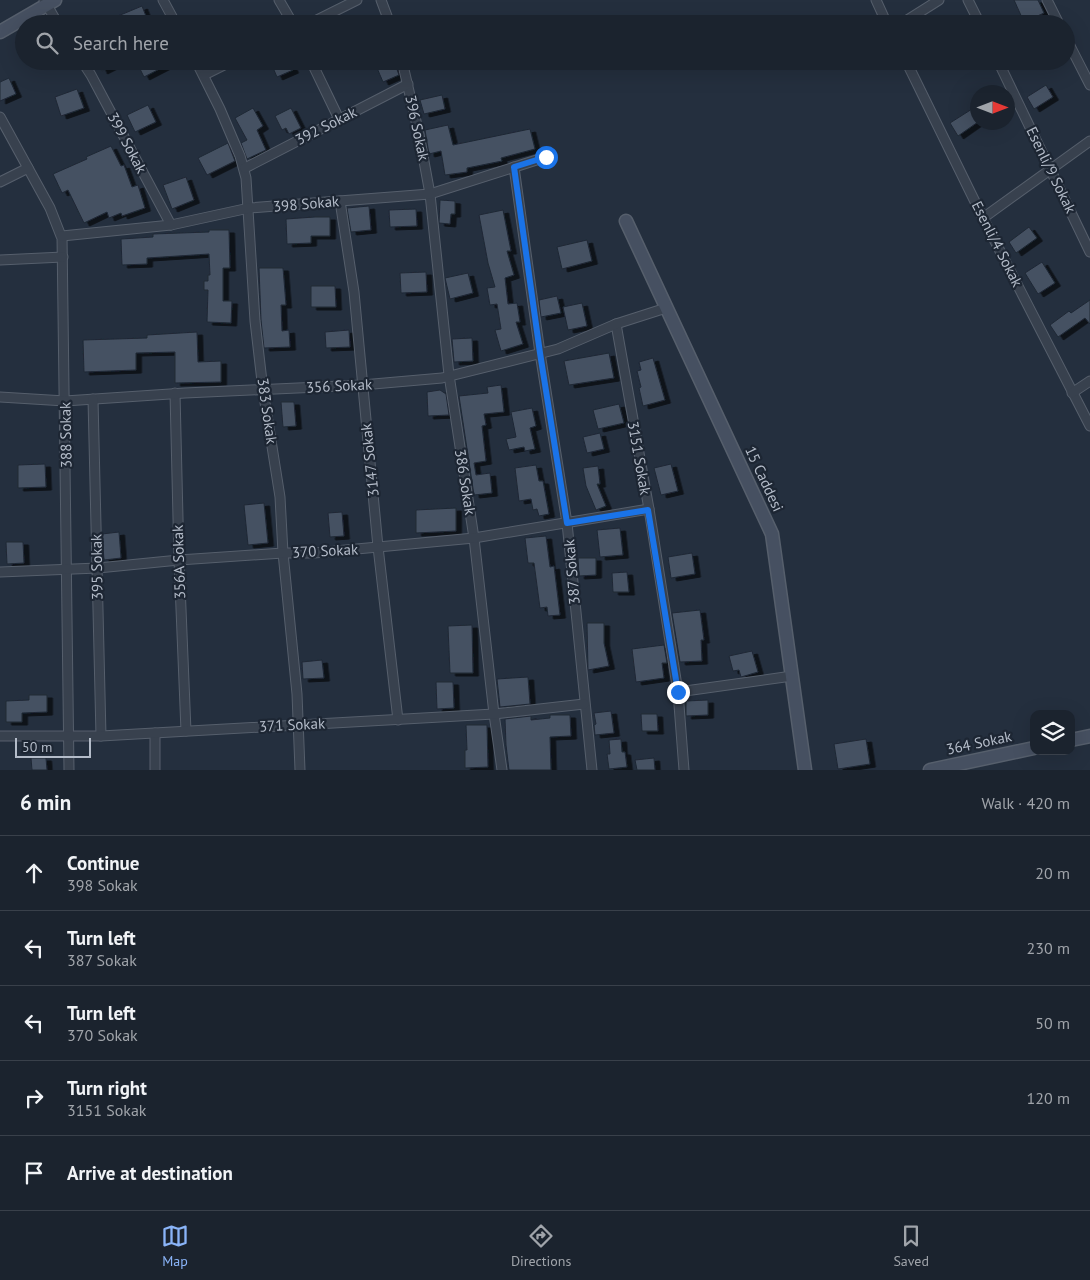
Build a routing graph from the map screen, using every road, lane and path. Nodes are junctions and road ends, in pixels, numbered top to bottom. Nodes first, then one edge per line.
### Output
1 (163, 0) edge
2 (279, 0) edge
3 (357, 0) edge
4 (381, 0) edge
5 (876, 0) edge
6 (939, 0) edge
7 (968, 0) edge
8 (1047, 0) edge
9 (48, 2) edge
10 (27, 15) edge
11 (54, 15) edge
12 (171, 15) edge
13 (287, 15) edge
14 (327, 15) edge
15 (387, 15) edge
16 (883, 15) edge
17 (915, 15) edge
18 (976, 15) edge
19 (1054, 15) edge
20 (15, 23) edge
21 (0, 32) edge
22 (1075, 56) edge
23 (87, 70) edge
24 (201, 70) edge
25 (214, 70) edge
26 (315, 70) edge
27 (404, 70) edge
28 (910, 70) edge
29 (1002, 70) edge
30 (204, 75) junction
31 (408, 84) junction
32 (1090, 85) edge
33 (0, 117) edge
34 (339, 119) junction
35 (1090, 141) edge
36 (546, 157) dead end
37 (514, 167) junction
38 (28, 168) junction
39 (245, 168) junction
40 (1050, 169) junction
41 (0, 182) edge
42 (430, 194) junction
43 (340, 201) junction
44 (249, 208) junction
45 (983, 218) junction
46 (626, 221) dead end
47 (171, 225) junction
48 (62, 236) junction
49 (1090, 252) edge
50 (63, 257) junction
51 (0, 260) edge
52 (666, 308) junction
53 (616, 324) junction
54 (540, 353) junction
55 (449, 375) junction
56 (1090, 381) edge
57 (362, 385) junction
58 (263, 390) junction
59 (1072, 393) junction
60 (176, 394) junction
61 (0, 397) edge
62 (93, 399) junction
63 (65, 401) junction
64 (1090, 426) edge
65 (648, 510) junction
66 (567, 523) junction
67 (474, 538) junction
68 (378, 547) junction
69 (284, 553) junction
70 (179, 560) junction
71 (98, 568) junction
72 (67, 570) junction
73 (0, 572) edge
74 (792, 676) junction
75 (678, 692) junction
76 (584, 704) junction
77 (494, 714) junction
78 (398, 720) junction
79 (298, 725) junction
80 (186, 731) junction
81 (155, 733) junction
82 (0, 736) edge
83 (101, 736) junction
84 (1090, 736) edge
85 (68, 737) junction
86 (1075, 739) edge
87 (1030, 749) edge
88 (69, 770) edge
89 (155, 770) edge
90 (300, 770) edge
91 (502, 770) edge
92 (592, 770) edge
93 (684, 770) edge
94 (805, 770) edge
95 (930, 770) edge

1 - 12 street
2 - 13 street
3 - 14 street
4 - 15 street
5 - 16 street
6 - 17 street
7 - 18 street
8 - 19 street
9 - 10 street
9 - 11 street
20 - 21 street
22 - 32 street
23 - 47 street, 399 Sokak
24 - 30 street, 383 Sokak
25 - 30 street
26 - 34 street
27 - 31 street, 396 Sokak
28 - 45 street, Esenli/4 Sokak
29 - 40 street, Esenli/9 Sokak
30 - 39 street, 383 Sokak
31 - 34 street, 392 Sokak
31 - 42 street, 396 Sokak
33 - 38 street, 388 Sokak
34 - 39 street, 392 Sokak
35 - 40 street
36 - 37 street, 398 Sokak
37 - 42 street, 398 Sokak
37 - 54 street, 387 Sokak
38 - 41 street
38 - 48 street, 388 Sokak
39 - 44 street, 383 Sokak
40 - 45 street
40 - 49 street, Esenli/9 Sokak
42 - 43 street, 398 Sokak
42 - 55 street, 386 Sokak
43 - 44 street, 398 Sokak
43 - 57 street, 3147 Sokak
44 - 47 street, 398 Sokak
44 - 58 street, 383 Sokak
45 - 59 street, Esenli/4 Sokak
46 - 52 street, 15 Caddesi
47 - 48 street, 398 Sokak
48 - 50 street, 388 Sokak
50 - 51 street
50 - 63 street, 388 Sokak
52 - 53 street, 356 Sokak
52 - 74 street, 15 Caddesi
53 - 54 street, 356 Sokak
53 - 65 street, 3151 Sokak
54 - 55 street, 356 Sokak
54 - 66 street, 387 Sokak
55 - 57 street, 356 Sokak
55 - 67 street, 386 Sokak
56 - 59 street
57 - 58 street, 356 Sokak
57 - 68 street, 3147 Sokak
58 - 60 street, 356 Sokak
58 - 69 street, 383 Sokak
59 - 64 street, Esenli/4 Sokak
60 - 62 street, 356 Sokak
60 - 70 street, 356A Sokak
61 - 63 street, 356 Sokak
62 - 63 street, 356 Sokak
62 - 71 street, 395 Sokak
63 - 72 street, 388 Sokak
65 - 66 street, 370 Sokak
65 - 75 street, 3151 Sokak
66 - 67 street, 370 Sokak
66 - 76 street, 387 Sokak
67 - 68 street, 370 Sokak
67 - 77 street, 386 Sokak
68 - 69 street, 370 Sokak
68 - 78 street, 3147 Sokak
69 - 70 street, 370 Sokak
69 - 79 street, 383 Sokak
70 - 71 street, 370 Sokak
70 - 80 street, 356A Sokak
71 - 72 street, 370 Sokak
71 - 83 street, 395 Sokak
72 - 73 street, 370 Sokak
72 - 85 street, 388 Sokak
74 - 75 street
74 - 94 street, 15 Caddesi
75 - 93 street, 3151 Sokak
76 - 77 street, 371 Sokak
76 - 92 street, 387 Sokak
77 - 78 street, 371 Sokak
77 - 91 street, 386 Sokak
78 - 79 street, 371 Sokak
79 - 80 street, 371 Sokak
79 - 90 street, 383 Sokak
80 - 81 street, 371 Sokak
81 - 83 street, 371 Sokak
81 - 89 street
82 - 85 street, 371 Sokak
83 - 85 street, 371 Sokak
84 - 86 street
85 - 88 street, 388 Sokak
87 - 95 street, 364 Sokak

